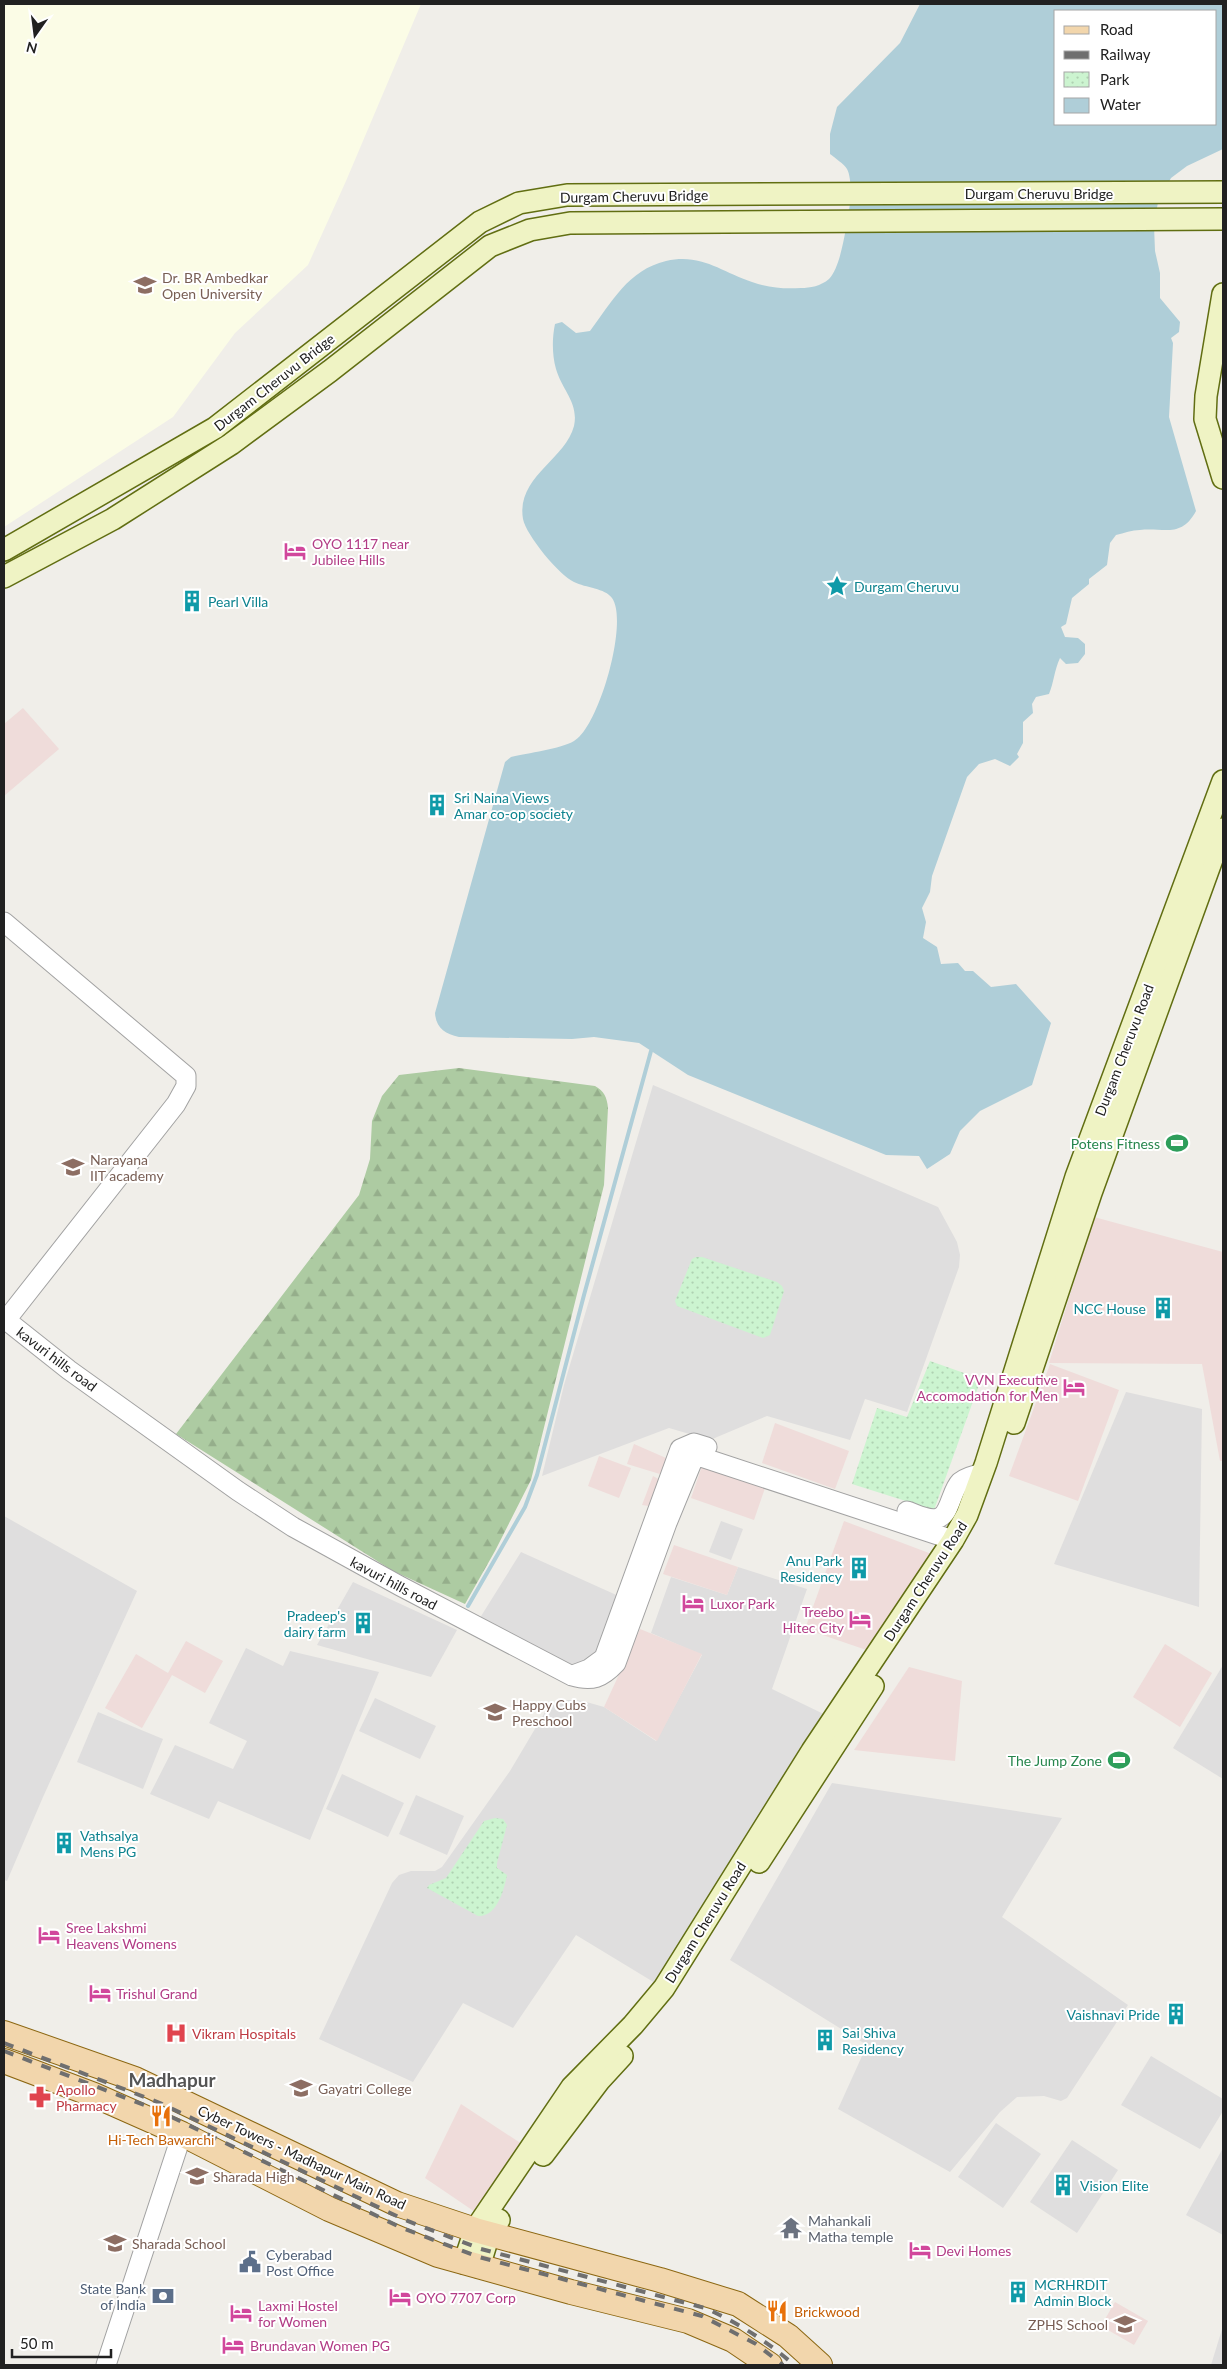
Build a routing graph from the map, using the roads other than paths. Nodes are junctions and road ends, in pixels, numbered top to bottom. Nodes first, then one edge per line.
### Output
1 (1223, 192) edge
2 (1223, 219) edge
3 (1223, 294) edge
4 (1223, 478) edge
5 (87, 502) junction
6 (113, 519) junction
7 (4, 537) edge
8 (4, 550) edge
9 (4, 577) edge
10 (4, 592) edge
11 (1223, 781) edge
12 (1223, 829) edge
13 (4, 922) edge
14 (982, 1474) junction
15 (960, 1536) junction
16 (572, 1676) junction
17 (4, 2033) edge
18 (4, 2061) edge
19 (182, 2134) junction
20 (482, 2232) junction
21 (471, 2265) junction
22 (106, 2365) edge
23 (770, 2365) edge
24 (820, 2365) edge

1 - 5 main road, Durgam Cheruvu Bridge
2 - 6 main road, Durgam Cheruvu Bridge
3 - 4 main road
5 - 7 main road
5 - 8 main road, Durgam Cheruvu Bridge
6 - 9 main road, Durgam Cheruvu Bridge
6 - 10 main road
11 - 14 main road, Durgam Cheruvu Road
12 - 15 main road, Durgam Cheruvu Road
13 - 16 street, kavuri hills road
14 - 15 main road, Durgam Cheruvu Road
14 - 16 street
15 - 16 street
15 - 20 main road, Durgam Cheruvu Road
17 - 20 main road, Cyber Towers - Madhapur Main Road
18 - 19 main road
19 - 21 main road
19 - 22 street
20 - 21 main road, Durgam Cheruvu Road
20 - 24 main road, Cyber Towers - Madhapur Main Road
21 - 23 main road

